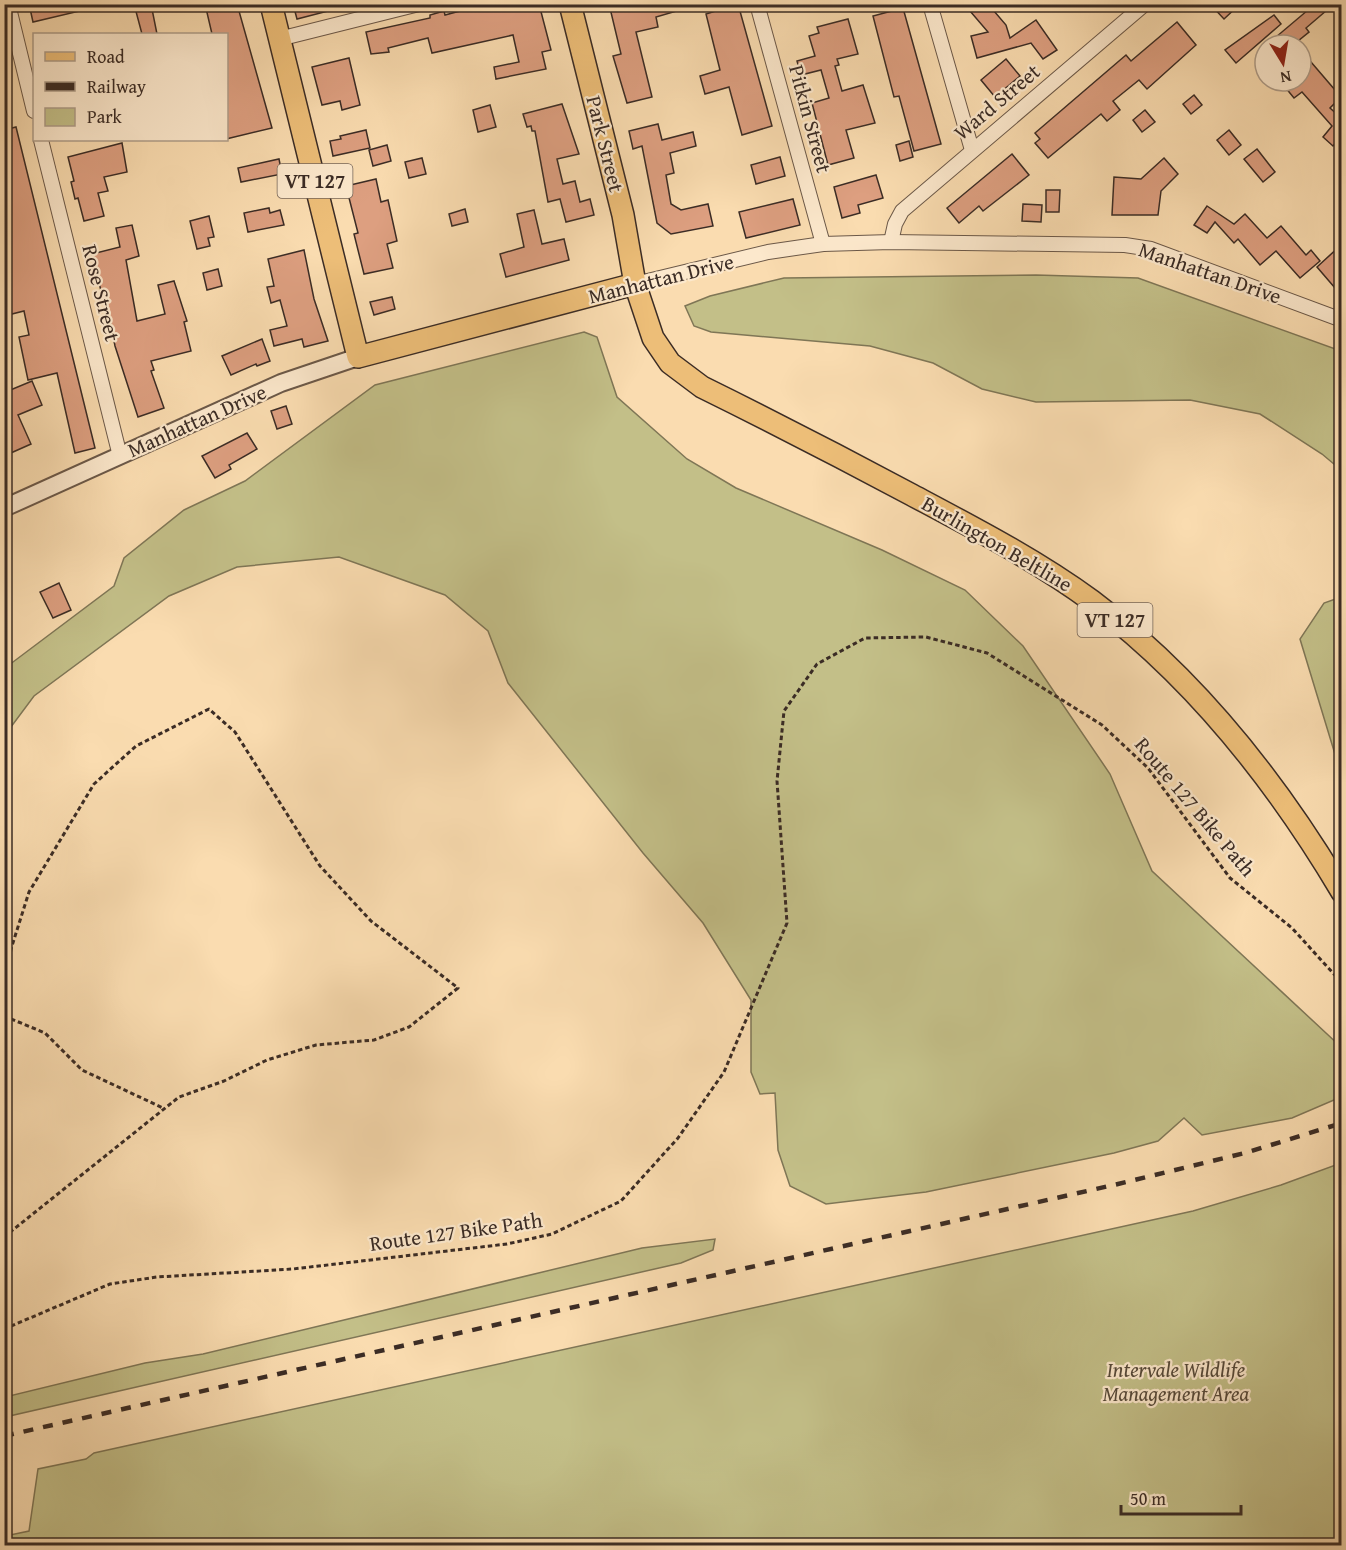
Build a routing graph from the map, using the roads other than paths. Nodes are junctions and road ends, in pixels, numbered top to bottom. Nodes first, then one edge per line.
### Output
1 (8, 4) edge
2 (270, 4) edge
3 (419, 4) edge
4 (570, 4) edge
5 (757, 4) edge
6 (930, 4) edge
7 (1145, 4) edge
8 (279, 39) junction
9 (33, 107) edge
10 (41, 141) edge
11 (972, 150) junction
12 (891, 242) junction
13 (823, 244) junction
14 (635, 284) junction
15 (1341, 320) edge
16 (358, 357) junction
17 (120, 456) junction
18 (4, 508) edge
19 (1341, 892) edge

1 - 9 street
2 - 8 main road, VT 127
3 - 8 street
4 - 14 main road, Park Street / VT 127
5 - 13 street, Pitkin Street
6 - 11 street
7 - 11 street, Ward Street
8 - 16 main road, VT 127
10 - 17 street, Rose Street
11 - 12 street, Ward Street
12 - 13 street, Manhattan Drive
12 - 15 street, Manhattan Drive
13 - 14 street, Manhattan Drive
14 - 16 main road, Manhattan Drive
14 - 19 main road, Burlington Beltline / VT 127
16 - 17 street, Manhattan Drive
17 - 18 street, Manhattan Drive

